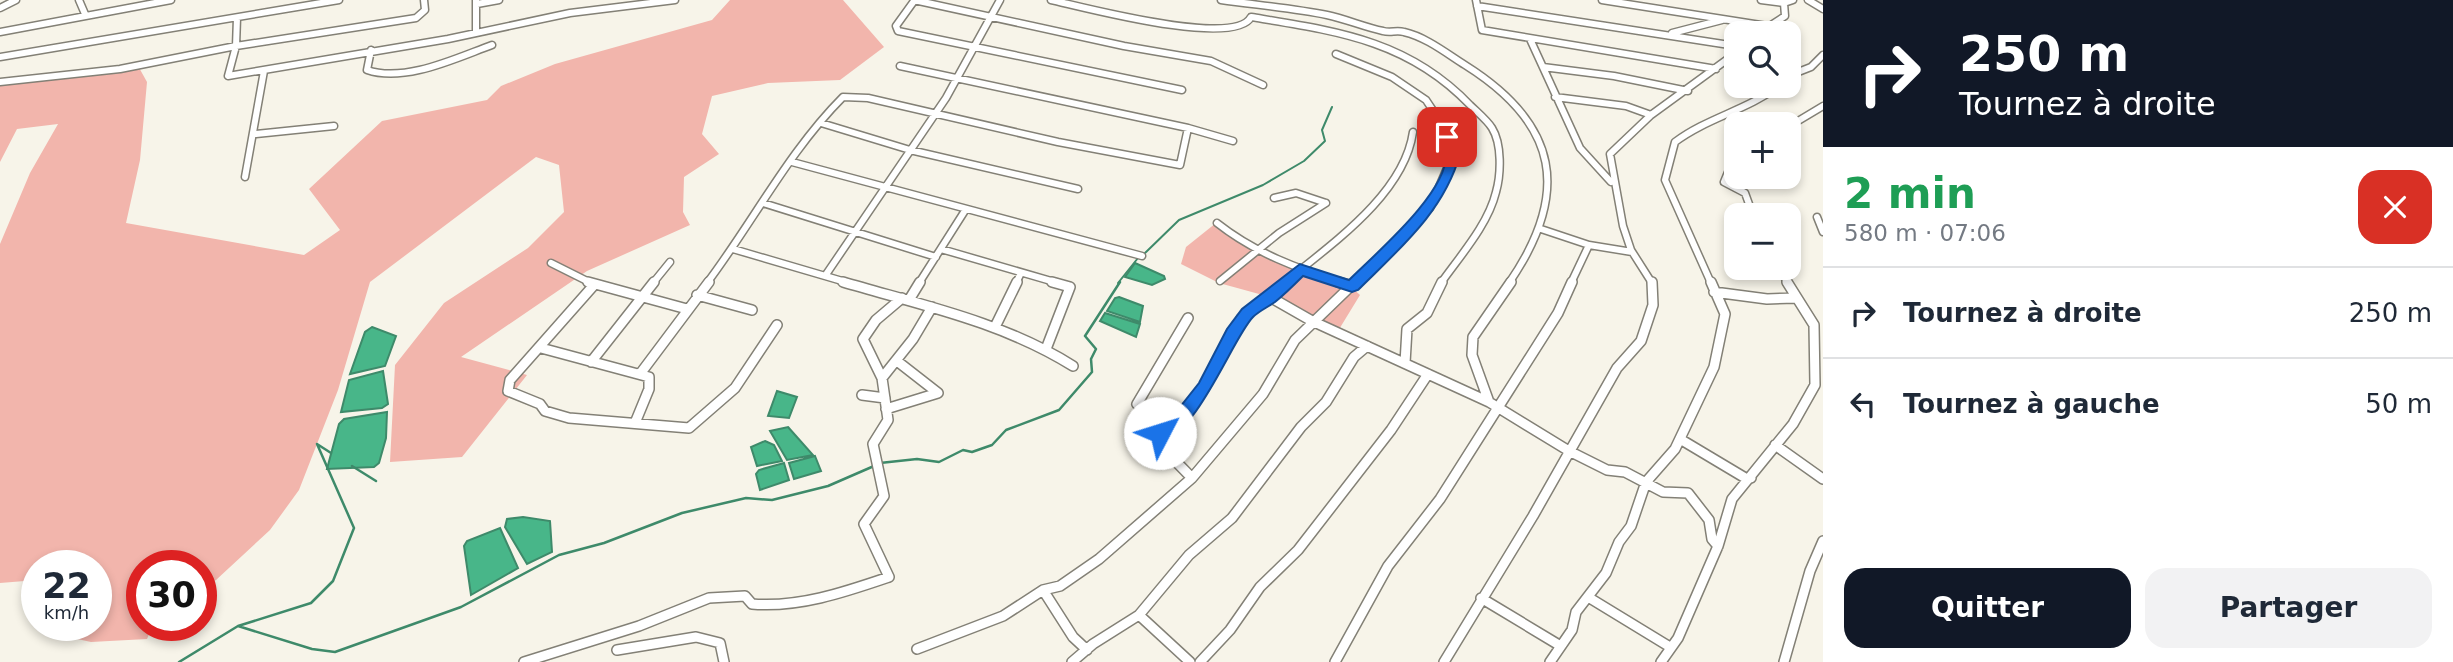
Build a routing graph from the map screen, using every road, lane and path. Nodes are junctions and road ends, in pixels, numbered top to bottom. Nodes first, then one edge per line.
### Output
1 (16, 0) edge
2 (79, 0) edge
3 (171, 0) edge
4 (339, 0) edge
5 (424, 0) edge
6 (499, 0) edge
7 (675, 0) edge
8 (1000, 0) edge
9 (1051, 0) edge
10 (1222, 0) edge
11 (1602, 0) edge
12 (1760, 0) edge
13 (1793, 0) edge
14 (1808, 0) edge
15 (914, 1) edge
16 (476, 2) edge
17 (1477, 3) edge
18 (1784, 3) junction
19 (0, 8) edge
20 (1823, 9) edge
21 (85, 14) junction
22 (237, 18) junction
23 (989, 18) junction
24 (1723, 20) junction
25 (1730, 21) edge
26 (1776, 21) edge
27 (0, 32) edge
28 (476, 32) junction
29 (1666, 34) junction
30 (1530, 39) junction
31 (1724, 44) edge
32 (492, 45) dead end
33 (236, 46) junction
34 (973, 48) junction
35 (371, 50) junction
36 (1336, 54) dead end
37 (1823, 55) edge
38 (0, 57) edge
39 (1724, 63) edge
40 (900, 66) dead end
41 (1543, 67) junction
42 (1716, 69) junction
43 (264, 71) junction
44 (1801, 71) edge
45 (957, 79) junction
46 (0, 82) edge
47 (1263, 85) dead end
48 (1182, 90) dead end
49 (1688, 91) junction
50 (1555, 97) junction
51 (1765, 98) edge
52 (1823, 106) edge
53 (936, 113) junction
54 (1651, 115) junction
55 (1801, 119) edge
56 (821, 123) junction
57 (334, 126) dead end
58 (1188, 128) junction
59 (1413, 132) dead end
60 (256, 134) junction
61 (1233, 141) dead end
62 (910, 149) junction
63 (792, 162) junction
64 (245, 177) dead end
65 (1611, 182) junction
66 (884, 187) junction
67 (1078, 189) dead end
68 (1736, 189) edge
69 (1274, 198) dead end
70 (763, 203) junction
71 (1749, 203) edge
72 (966, 209) junction
73 (1817, 217) dead end
74 (1217, 223) dead end
75 (1541, 229) junction
76 (857, 232) junction
77 (1823, 232) edge
78 (1589, 244) junction
79 (733, 249) junction
80 (941, 249) junction
81 (1261, 250) junction
82 (1632, 252) junction
83 (1142, 256) dead end
84 (936, 257) junction
85 (551, 262) dead end
86 (670, 262) dead end
87 (1300, 270) junction
88 (1021, 274) junction
89 (825, 276) junction
90 (1785, 280) edge
91 (1220, 281) dead end
92 (594, 285) junction
93 (1352, 286) junction
94 (1714, 292) junction
95 (697, 295) junction
96 (644, 297) junction
97 (1270, 297) junction
98 (1795, 298) junction
99 (905, 299) junction
100 (932, 307) junction
101 (687, 309) junction
102 (752, 310) dead end
103 (1188, 317) dead end
104 (1312, 321) junction
105 (777, 325) dead end
106 (995, 327) junction
107 (1367, 346) junction
108 (541, 348) junction
109 (1046, 349) junction
110 (897, 361) junction
111 (591, 362) junction
112 (1405, 363) junction
113 (1073, 366) dead end
114 (640, 374) junction
115 (1428, 374) junction
116 (882, 378) junction
117 (862, 396) dead end
118 (885, 398) junction
119 (1492, 405) junction
120 (886, 409) junction
121 (635, 423) junction
122 (1160, 433) junction
123 (1681, 439) junction
124 (1775, 445) junction
125 (1569, 451) junction
126 (1753, 476) junction
127 (1192, 478) junction
128 (1823, 479) edge
129 (1646, 482) junction
130 (1823, 541) edge
131 (1718, 545) junction
132 (1043, 590) junction
133 (1481, 597) junction
134 (1588, 597) junction
135 (1139, 615) junction
136 (1559, 646) junction
137 (1670, 647) junction
138 (917, 649) dead end
139 (617, 650) dead end
140 (1087, 650) junction
141 (559, 657) edge
142 (524, 662) edge
143 (724, 662) edge
144 (1072, 662) edge
145 (1190, 662) edge
146 (1200, 662) edge
147 (1335, 662) edge
148 (1444, 662) edge
149 (1550, 662) edge
150 (1661, 662) edge
151 (1784, 662) edge

1 - 19 street
2 - 21 street
3 - 21 street
4 - 22 street
5 - 33 street
6 - 16 street
7 - 28 street
8 - 23 street
9 - 112 street
10 - 75 street
11 - 24 street
12 - 18 street
13 - 18 street
14 - 20 street
15 - 23 street
15 - 34 street
16 - 28 street
17 - 29 street
17 - 30 street
18 - 26 street
21 - 27 street
22 - 33 street
22 - 38 street
23 - 34 street
23 - 47 street
24 - 25 street
24 - 29 street
28 - 35 street
29 - 31 street
30 - 41 street
30 - 42 street
32 - 35 street
33 - 43 street
33 - 46 street
34 - 45 street
34 - 48 street
35 - 43 street
36 - 93 street
37 - 44 street
39 - 42 street
40 - 45 street
41 - 49 street
41 - 50 street
42 - 49 street
43 - 60 street
45 - 53 street
45 - 58 street
49 - 54 street
50 - 54 street
50 - 65 street
51 - 94 street
52 - 55 street
53 - 56 street
53 - 58 street
53 - 62 street
54 - 65 street
56 - 62 street
56 - 63 street
57 - 60 street
58 - 61 street
59 - 87 street
60 - 64 street
62 - 66 street
62 - 67 street
63 - 66 street
63 - 70 street
65 - 82 street
66 - 72 street
66 - 76 street
68 - 71 street
69 - 81 street
70 - 76 street
70 - 79 street
72 - 80 street
72 - 83 street
73 - 77 street
74 - 81 street
75 - 78 street
75 - 119 street
76 - 84 street
76 - 89 street
78 - 82 street
78 - 119 street
79 - 89 street
79 - 95 street
80 - 84 street
80 - 88 street
81 - 87 street
81 - 91 street
82 - 125 street
84 - 99 street
85 - 92 street
86 - 96 street
87 - 93 street
87 - 97 street
88 - 106 street
88 - 109 street
89 - 99 street
90 - 98 street
92 - 96 street
92 - 108 street
93 - 104 street
94 - 98 street
94 - 123 street
95 - 101 street
95 - 102 street
96 - 101 street
96 - 111 street
97 - 104 street
97 - 122 street
98 - 124 street
99 - 100 street
99 - 116 street
100 - 106 street
100 - 110 street
101 - 114 street
103 - 122 street
104 - 107 street
104 - 127 street
105 - 121 street
106 - 109 street
107 - 112 street
107 - 135 street
108 - 111 street
108 - 121 street
109 - 113 street
110 - 116 street
110 - 120 street
111 - 114 street
112 - 115 street
114 - 121 street
115 - 119 street
115 - 146 street
116 - 118 street
117 - 118 street
118 - 120 street
119 - 125 street
119 - 147 street
120 - 141 street
122 - 127 street
123 - 126 street
123 - 129 street
124 - 126 street
124 - 128 street
125 - 129 street
125 - 133 street
126 - 131 street
127 - 132 street
129 - 131 street
129 - 134 street
130 - 151 street
131 - 137 street
132 - 138 street
132 - 140 street
133 - 136 street
133 - 148 street
134 - 136 street
134 - 137 street
135 - 140 street
135 - 145 street
136 - 149 street
137 - 150 street
139 - 143 street
140 - 144 street
141 - 142 street

